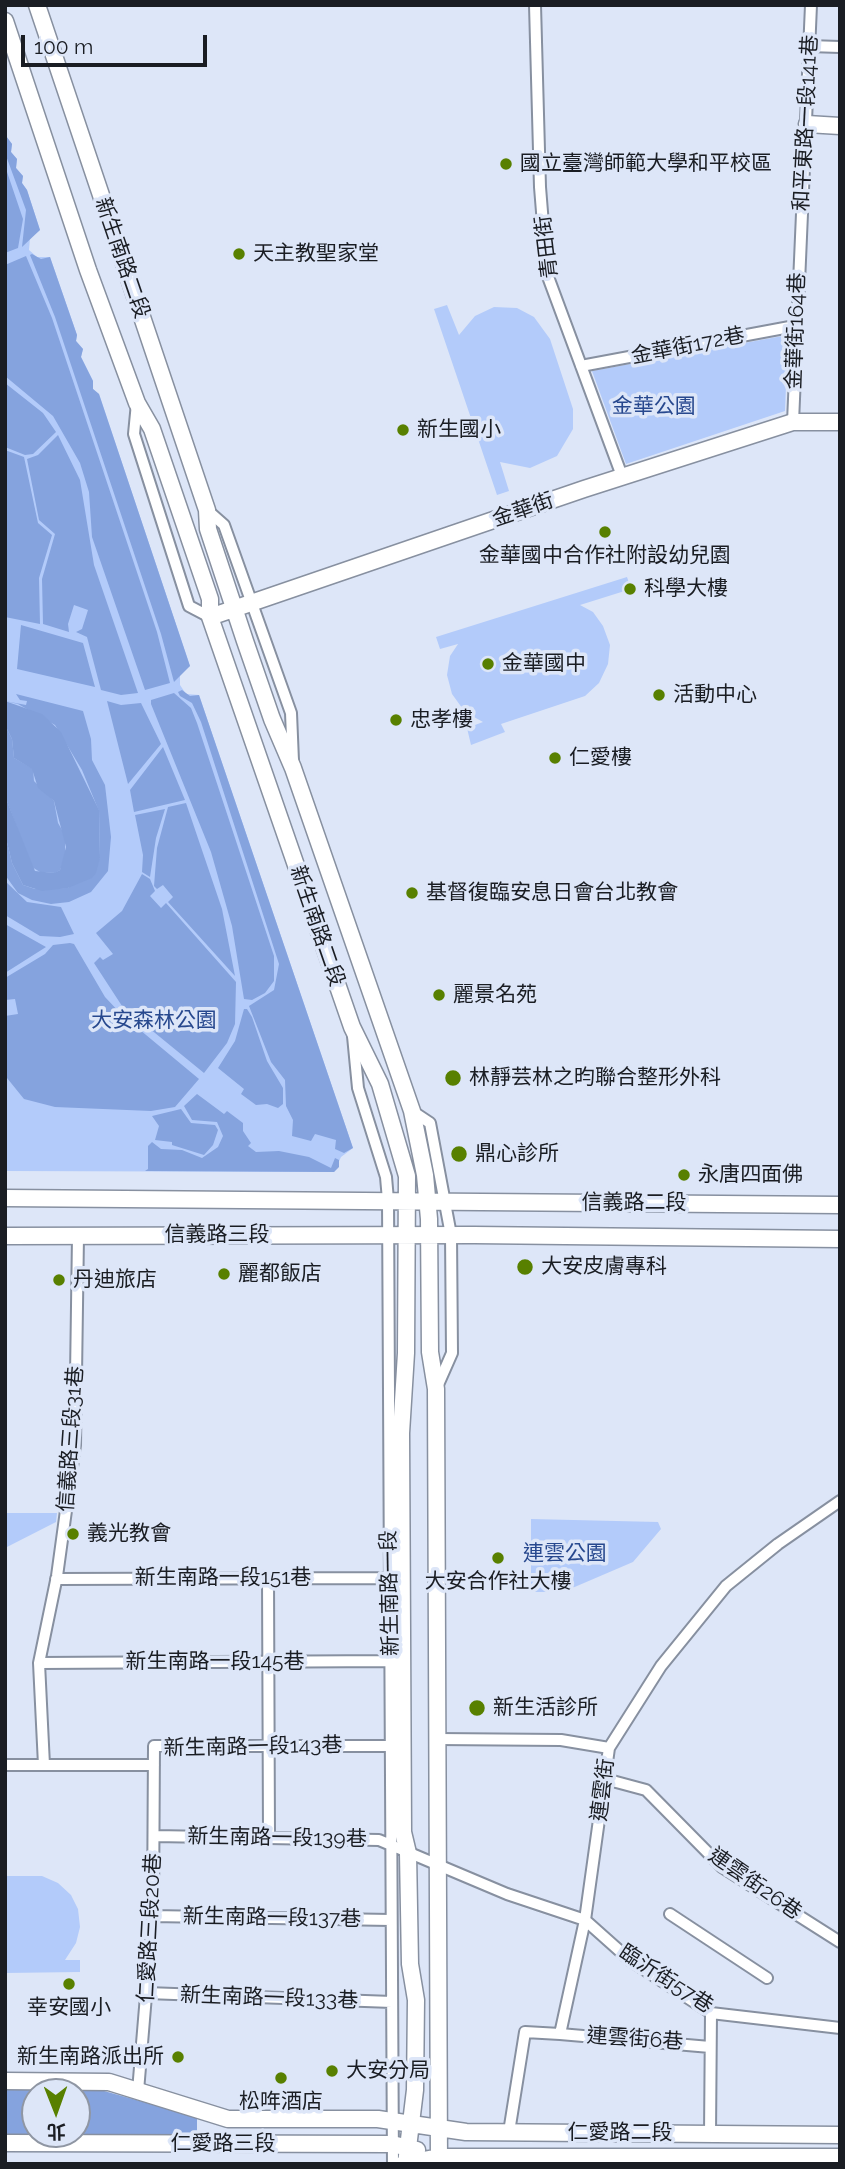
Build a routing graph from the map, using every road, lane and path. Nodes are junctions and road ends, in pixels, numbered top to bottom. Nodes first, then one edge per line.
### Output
1 (37, 5) edge
2 (536, 5) edge
3 (811, 5) edge
4 (5, 21) edge
5 (809, 46) junction
6 (840, 47) edge
7 (807, 124) junction
8 (840, 126) edge
9 (800, 240) joint
10 (795, 326) junction
11 (581, 366) junction
12 (793, 422) junction
13 (840, 422) edge
14 (622, 476) junction
15 (207, 510) junction
16 (252, 603) junction
17 (235, 609) junction
18 (210, 617) junction
19 (293, 768) junction
20 (352, 1027) junction
21 (412, 1111) junction
22 (5, 1198) edge
23 (388, 1200) junction
24 (408, 1200) junction
25 (428, 1201) junction
26 (446, 1202) junction
27 (840, 1205) edge
28 (429, 1235) junction
29 (5, 1236) edge
30 (78, 1236) junction
31 (397, 1236) junction
32 (451, 1236) junction
33 (840, 1239) edge
34 (436, 1389) junction
35 (840, 1501) edge
36 (268, 1578) junction
37 (390, 1578) junction
38 (56, 1579) junction
39 (391, 1661) junction
40 (268, 1662) junction
41 (39, 1663) junction
42 (437, 1739) junction
43 (268, 1746) junction
44 (391, 1746) junction
45 (609, 1748) junction
46 (5, 1765) edge
47 (44, 1765) junction
48 (154, 1765) junction
49 (606, 1779) junction
50 (155, 1836) junction
51 (269, 1838) junction
52 (399, 1849) junction
53 (438, 1865) junction
54 (670, 1914) dead end
55 (152, 1916) junction
56 (391, 1920) junction
57 (585, 1920) junction
58 (840, 1942) edge
59 (767, 1978) dead end
60 (147, 1993) junction
61 (392, 2002) junction
62 (711, 2012) junction
63 (840, 2028) edge
64 (560, 2034) junction
65 (709, 2047) junction
66 (5, 2081) edge
67 (138, 2091) junction
68 (401, 2123) junction
69 (439, 2129) junction
70 (509, 2132) junction
71 (710, 2134) junction
72 (840, 2135) edge
73 (5, 2143) edge
74 (403, 2156) edge
75 (840, 2157) edge
76 (439, 2161) edge
77 (393, 2164) edge

1 - 15 main road, 新生南路二段
2 - 11 street, 青田街
3 - 5 street, 和平東路一段141巷
4 - 18 main road, 新生南路二段
5 - 6 street
5 - 7 street, 和平東路一段141巷
7 - 8 main road
7 - 9 street, 和平東路一段141巷
9 - 10 street, 金華街164巷
10 - 11 street, 金華街172巷
10 - 12 street, 金華街164巷
11 - 14 street, 青田街
12 - 13 main road, 金華街
12 - 14 main road, 金華街
14 - 16 main road, 金華街
15 - 16 street, 新生南路二段
15 - 17 main road, 新生南路二段
16 - 17 main road, 金華街
16 - 19 street, 新生南路二段
17 - 18 main road, 金華街
17 - 19 main road, 新生南路二段
18 - 20 main road, 新生南路二段
19 - 21 main road, 新生南路二段
20 - 23 street, 新生南路一段
20 - 24 main road, 新生南路二段
21 - 25 main road, 新生南路二段
21 - 26 street
22 - 23 main road, 信義路三段
23 - 24 main road, 信義路三段
23 - 31 street, 新生南路一段
24 - 25 main road, 信義路三段
24 - 31 main road, 新生南路二段
25 - 26 main road, 信義路二段
25 - 28 main road, 新生南路二段
26 - 27 main road, 信義路二段
26 - 32 street
28 - 31 main road, 信義路三段
28 - 32 main road, 信義路二段
28 - 34 main road
29 - 30 main road, 信義路三段
30 - 31 main road, 信義路三段
30 - 38 street, 信義路三段31巷
31 - 37 street, 新生南路一段
31 - 52 main road, 新生南路一段
32 - 33 main road, 信義路二段
32 - 34 street
34 - 42 main road
35 - 45 street, 連雲街
36 - 37 street, 新生南路一段151巷
36 - 38 street, 新生南路一段151巷
36 - 40 street
37 - 39 street, 新生南路一段
38 - 41 street, 信義路三段31巷
39 - 40 street, 新生南路一段145巷
39 - 44 street, 新生南路一段
40 - 41 street, 新生南路一段145巷
40 - 43 street
41 - 47 street, 信義路三段31巷
42 - 45 street
42 - 53 main road
43 - 44 street, 新生南路一段143巷
43 - 48 street, 新生南路一段143巷
43 - 51 street
44 - 52 street, 新生南路一段
45 - 49 street, 連雲街
46 - 47 street, 新生南路一段143巷
47 - 48 street, 新生南路一段143巷
48 - 50 street, 仁愛路三段20巷
49 - 57 street, 連雲街
49 - 58 street, 連雲街26巷
50 - 51 street, 新生南路一段139巷
50 - 55 street, 仁愛路三段20巷
51 - 52 street, 新生南路一段139巷
52 - 53 street, 新生南路一段139巷
52 - 56 street, 新生南路一段
52 - 68 main road, 新生南路一段
53 - 57 street, 新生南路一段139巷
53 - 69 main road
54 - 59 street
55 - 56 street, 新生南路一段137巷
55 - 60 street, 仁愛路三段20巷
56 - 61 street, 新生南路一段
57 - 62 street, 臨沂街57巷
57 - 64 street, 連雲街
60 - 61 street, 新生南路一段133巷
60 - 67 street, 仁愛路三段20巷
61 - 68 street, 新生南路一段
62 - 63 street, 臨沂街57巷
62 - 65 street
64 - 65 street, 連雲街6巷
64 - 70 street
65 - 71 street
66 - 67 main road, 仁愛路三段
67 - 68 main road, 仁愛路三段
68 - 69 main road, 仁愛路二段
68 - 74 main road, 新生南路一段
69 - 70 main road, 仁愛路二段
69 - 76 main road
70 - 71 main road, 仁愛路二段
71 - 72 main road, 仁愛路二段
73 - 74 main road, 仁愛路三段
74 - 76 main road, 仁愛路二段
74 - 77 street, 新生南路一段
75 - 76 main road, 仁愛路二段

